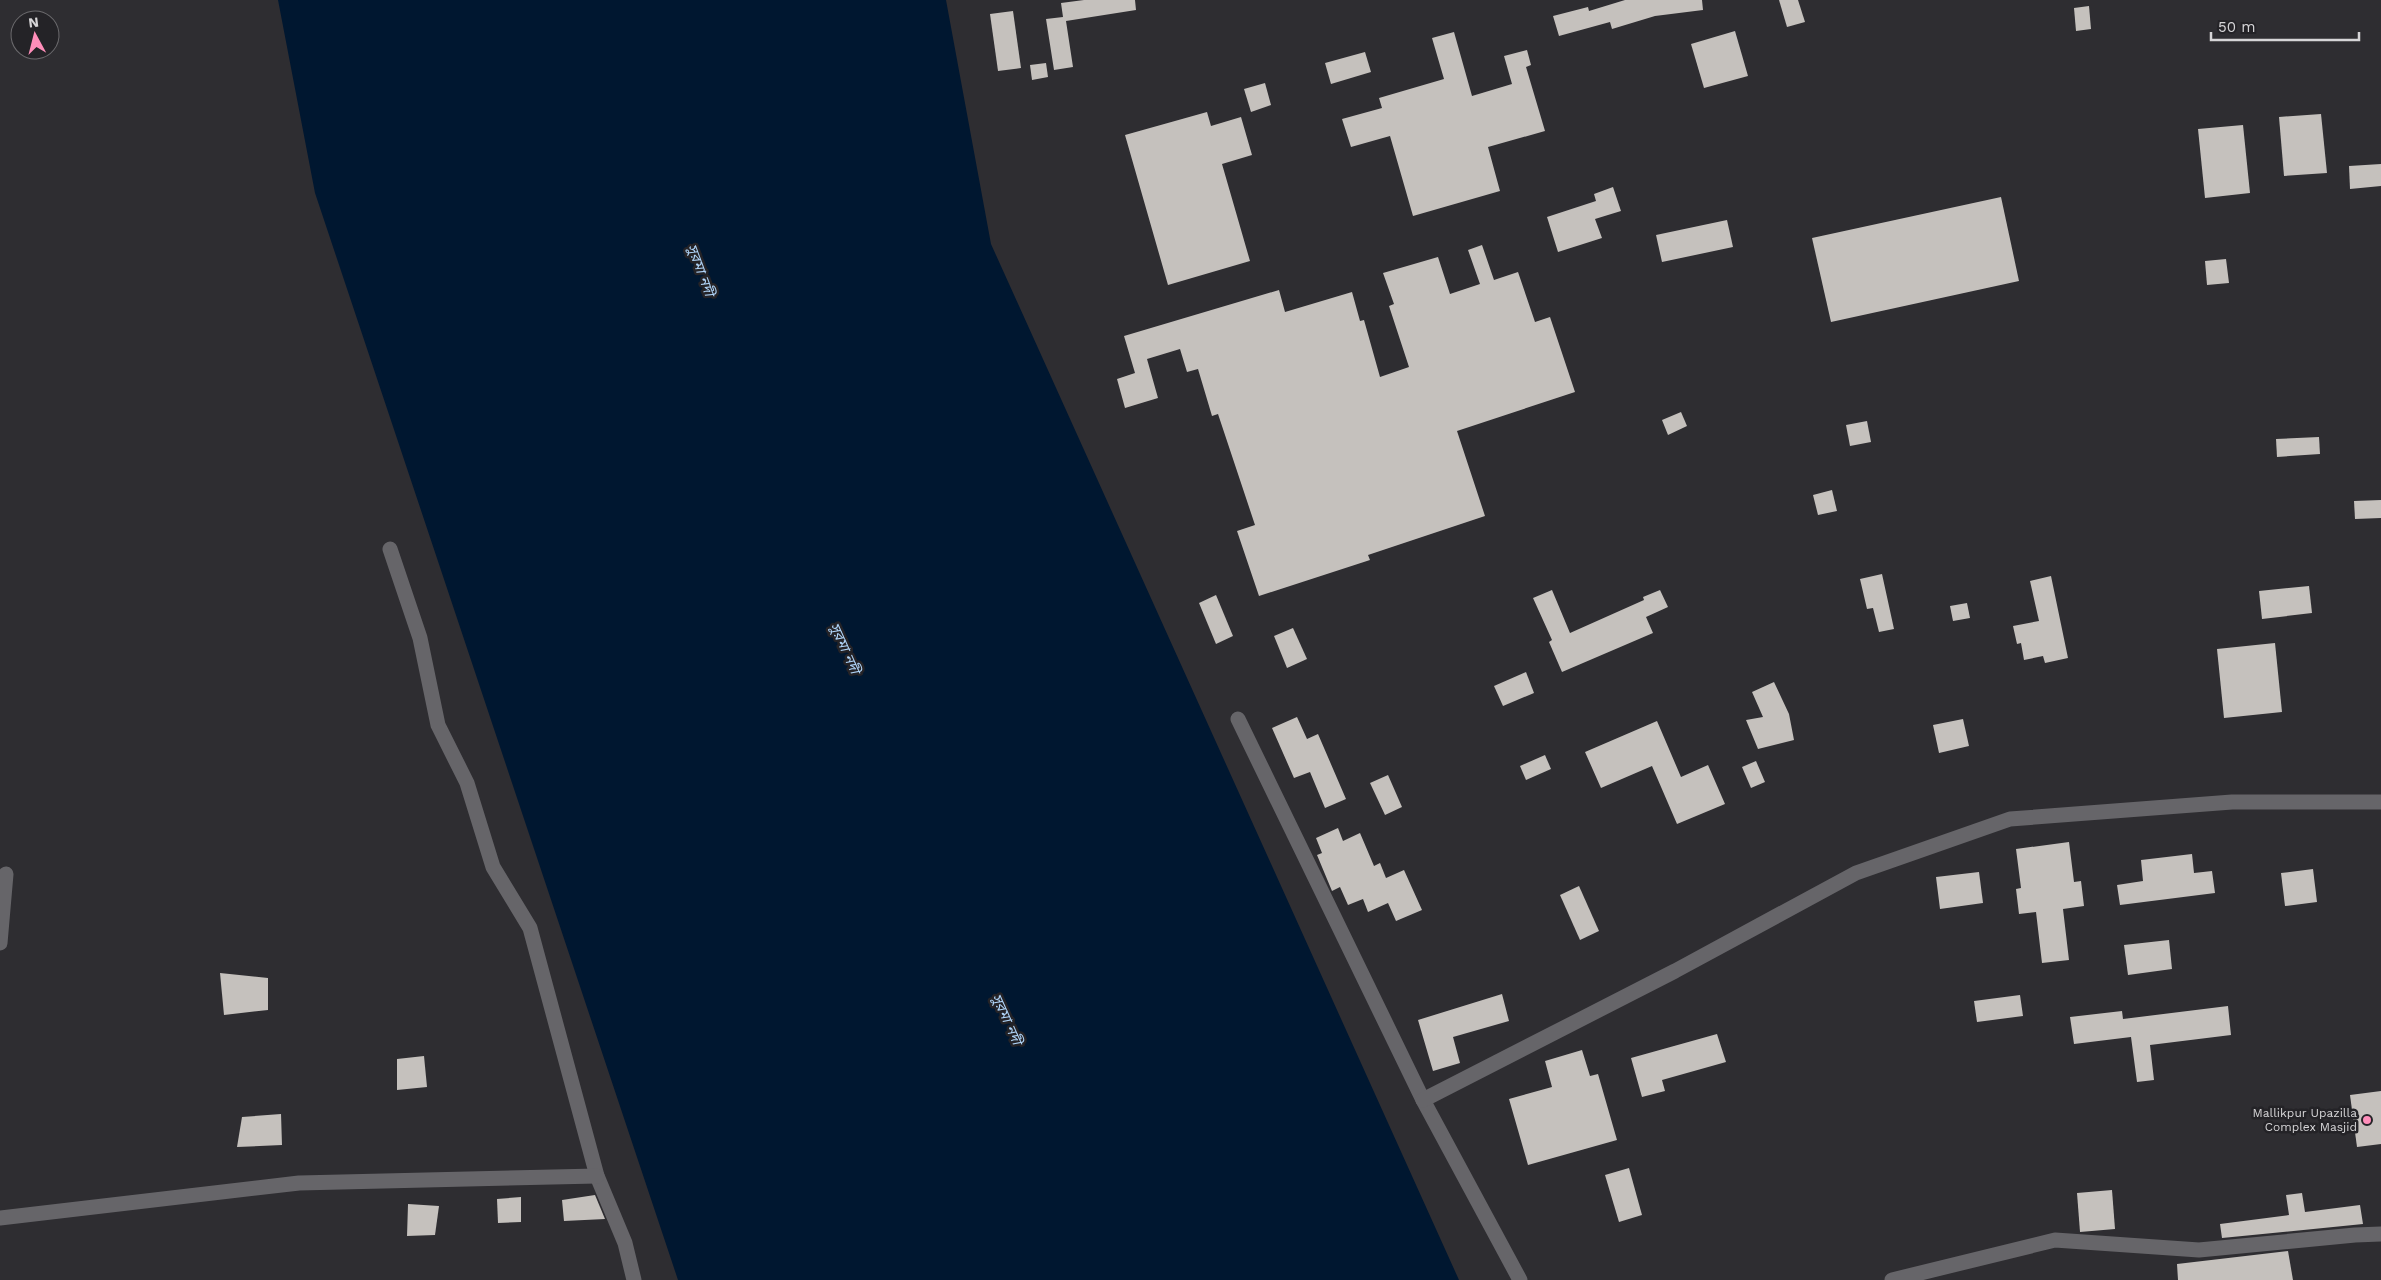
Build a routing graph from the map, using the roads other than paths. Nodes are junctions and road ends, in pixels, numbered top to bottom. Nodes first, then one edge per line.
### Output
1 (390, 549) dead end
2 (1238, 719) dead end
3 (2381, 802) edge
4 (6, 874) dead end
5 (0, 943) edge
6 (1423, 1100) junction
7 (597, 1176) junction
8 (0, 1218) edge
9 (2381, 1234) edge
10 (634, 1280) edge
11 (1520, 1280) edge
12 (1892, 1280) edge

1 - 7 street
2 - 6 street
3 - 6 street
4 - 5 street
6 - 11 street
7 - 8 street
7 - 10 street
9 - 12 street

